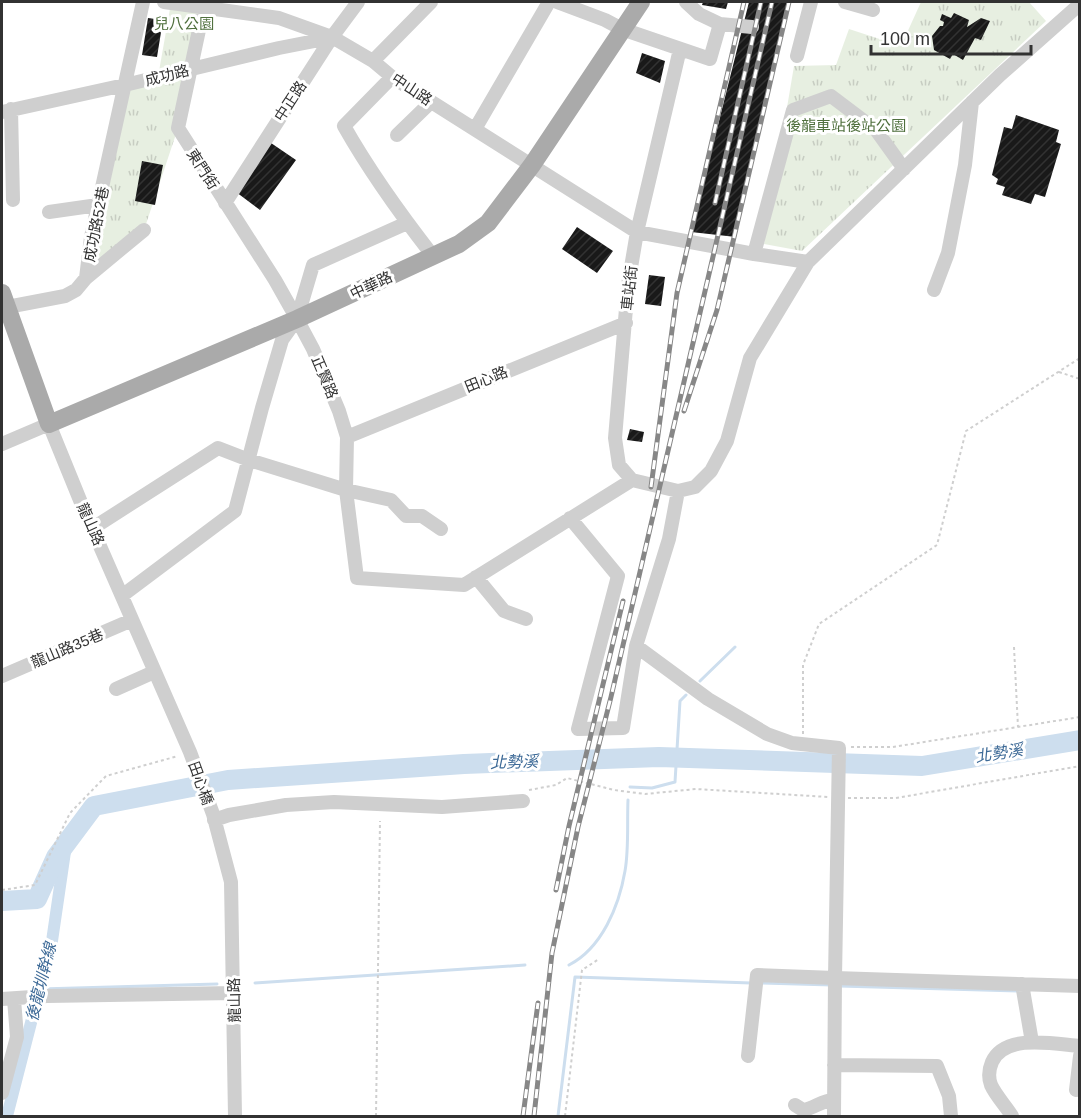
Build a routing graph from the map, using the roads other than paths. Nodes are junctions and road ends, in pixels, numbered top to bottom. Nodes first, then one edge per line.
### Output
1 (143, 2) edge
2 (164, 2) edge
3 (358, 2) edge
4 (430, 2) edge
5 (549, 2) edge
6 (557, 2) edge
7 (640, 2) edge
8 (686, 2) edge
9 (811, 2) edge
10 (851, 2) edge
11 (1080, 4) edge
12 (204, 5) edge
13 (873, 10) dead end
14 (720, 24) junction
15 (752, 27) dead end
16 (622, 29) junction
17 (332, 37) junction
18 (680, 49) junction
19 (797, 56) dead end
20 (373, 61) junction
21 (191, 69) junction
22 (392, 77) junction
23 (124, 85) junction
24 (431, 102) junction
25 (972, 102) junction
26 (6, 110) edge
27 (475, 129) junction
28 (397, 135) dead end
29 (532, 165) junction
30 (904, 168) junction
31 (13, 201) dead end
32 (225, 203) junction
33 (98, 205) junction
34 (49, 212) dead end
35 (407, 223) junction
36 (144, 230) dead end
37 (637, 232) junction
38 (754, 254) junction
39 (433, 256) junction
40 (808, 262) junction
41 (86, 278) junction
42 (934, 290) dead end
43 (4, 303) edge
44 (297, 319) junction
45 (626, 323) junction
46 (49, 424) junction
47 (347, 437) junction
48 (2, 444) edge
49 (249, 460) junction
50 (632, 480) junction
51 (346, 490) junction
52 (678, 491) junction
53 (570, 518) junction
54 (93, 528) junction
55 (441, 529) dead end
56 (476, 577) junction
57 (123, 595) junction
58 (526, 619) dead end
59 (132, 620) junction
60 (636, 646) junction
61 (154, 672) junction
62 (2, 676) edge
63 (116, 689) dead end
64 (184, 754) joint
65 (523, 801) dead end
66 (214, 817) junction
67 (835, 983) junction
68 (1080, 986) edge
69 (1023, 989) junction
70 (234, 993) junction
71 (14, 999) edge
72 (1032, 1042) junction
73 (1080, 1046) edge
74 (748, 1056) dead end
75 (1080, 1056) edge
76 (834, 1065) junction
77 (1076, 1090) dead end
78 (2, 1093) edge
79 (834, 1100) junction
80 (795, 1105) dead end
81 (236, 1116) edge
82 (834, 1116) edge
83 (951, 1116) edge
84 (1012, 1116) edge

1 - 23 street, 成功路52巷
2 - 12 street, 中山路
3 - 17 street, 中正路
4 - 20 street
5 - 27 street
6 - 16 street
7 - 16 main road, 中華路
8 - 14 street
9 - 19 street
10 - 13 street
11 - 25 street
12 - 17 street, 中山路
12 - 21 street, 東門街
14 - 15 street
14 - 18 street
16 - 18 street
16 - 29 main road, 中華路
17 - 20 street, 中山路
17 - 21 street, 成功路
17 - 32 street, 中正路
18 - 37 street, 車站街
20 - 22 street, 中山路
21 - 23 street, 成功路
21 - 32 street, 東門街
22 - 24 street, 中山路
22 - 35 street
23 - 26 street, 成功路
23 - 33 street, 成功路52巷
24 - 27 street, 中山路
24 - 28 street
25 - 30 street
25 - 42 street
26 - 31 street
27 - 29 street, 中山路
29 - 37 street, 中山路
29 - 39 main road, 中華路
30 - 38 street
30 - 40 street
32 - 44 street, 東門街
33 - 34 street
33 - 41 street, 成功路52巷
35 - 39 street
35 - 44 street
36 - 41 street
37 - 38 street
37 - 45 street, 車站街
38 - 40 street
39 - 44 main road, 中華路
40 - 52 street
41 - 43 street, 成功路52巷
43 - 46 main road, 龍山路
44 - 46 main road, 中華路
44 - 47 street, 正賢路
44 - 49 street
45 - 47 street, 田心路
45 - 50 street, 車站街
46 - 48 street, 中華路
46 - 54 street, 龍山路
47 - 51 street, 正賢路
49 - 51 street
49 - 54 street
49 - 57 street
50 - 52 street
50 - 53 street
51 - 55 street
51 - 56 street, 正賢路
52 - 60 street
53 - 56 street
53 - 60 street
54 - 57 street, 龍山路
56 - 58 street
57 - 59 street, 龍山路
59 - 61 street, 龍山路
59 - 62 street, 龍山路35巷
60 - 67 street
61 - 63 street
61 - 64 street, 龍山路
64 - 66 street, 田心橋
65 - 66 street
66 - 70 street, 龍山路
67 - 69 street
67 - 74 street
67 - 76 street
68 - 69 street
69 - 72 street
70 - 71 street
70 - 81 street, 龍山路
71 - 78 street
72 - 73 street
72 - 84 street
75 - 77 street
76 - 79 street
76 - 83 street
79 - 80 street
79 - 82 street

